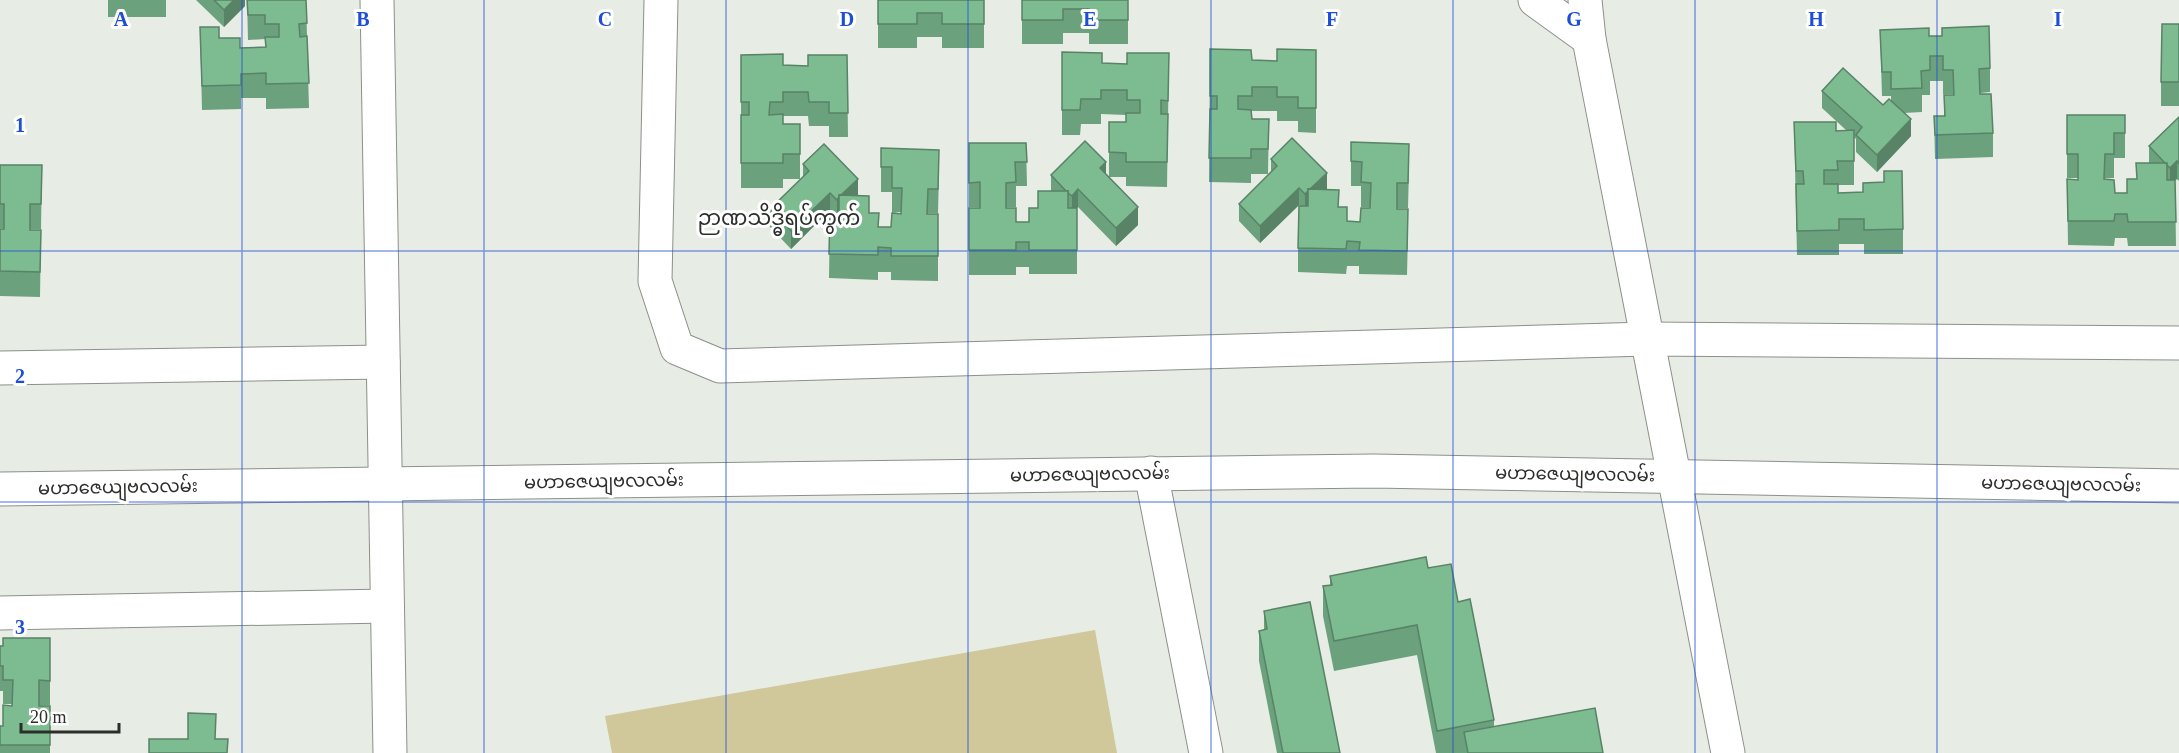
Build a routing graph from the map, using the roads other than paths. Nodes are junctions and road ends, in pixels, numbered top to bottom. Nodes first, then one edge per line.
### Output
1 (377, 0) edge
2 (661, 0) edge
3 (1535, 0) edge
4 (1585, 0) edge
5 (1589, 39) junction
6 (1647, 339) junction
7 (2179, 343) edge
8 (383, 362) junction
9 (0, 368) edge
10 (1150, 473) junction
11 (1674, 476) junction
12 (385, 484) junction
13 (2179, 486) edge
14 (0, 489) edge
15 (387, 606) junction
16 (0, 613) edge
17 (390, 753) edge
18 (1206, 753) edge
19 (1728, 753) edge

1 - 8 street
2 - 6 street
3 - 5 street
4 - 5 street
5 - 6 street
6 - 7 street
6 - 11 street
8 - 9 street
8 - 12 street
10 - 11 street, မဟာဇေယျဗလလမ်း
10 - 12 street, မဟာဇေယျဗလလမ်း
10 - 18 street
11 - 13 street, မဟာဇေယျဗလလမ်း
11 - 19 street
12 - 14 street, မဟာဇေယျဗလလမ်း
12 - 15 street
15 - 16 street
15 - 17 street

